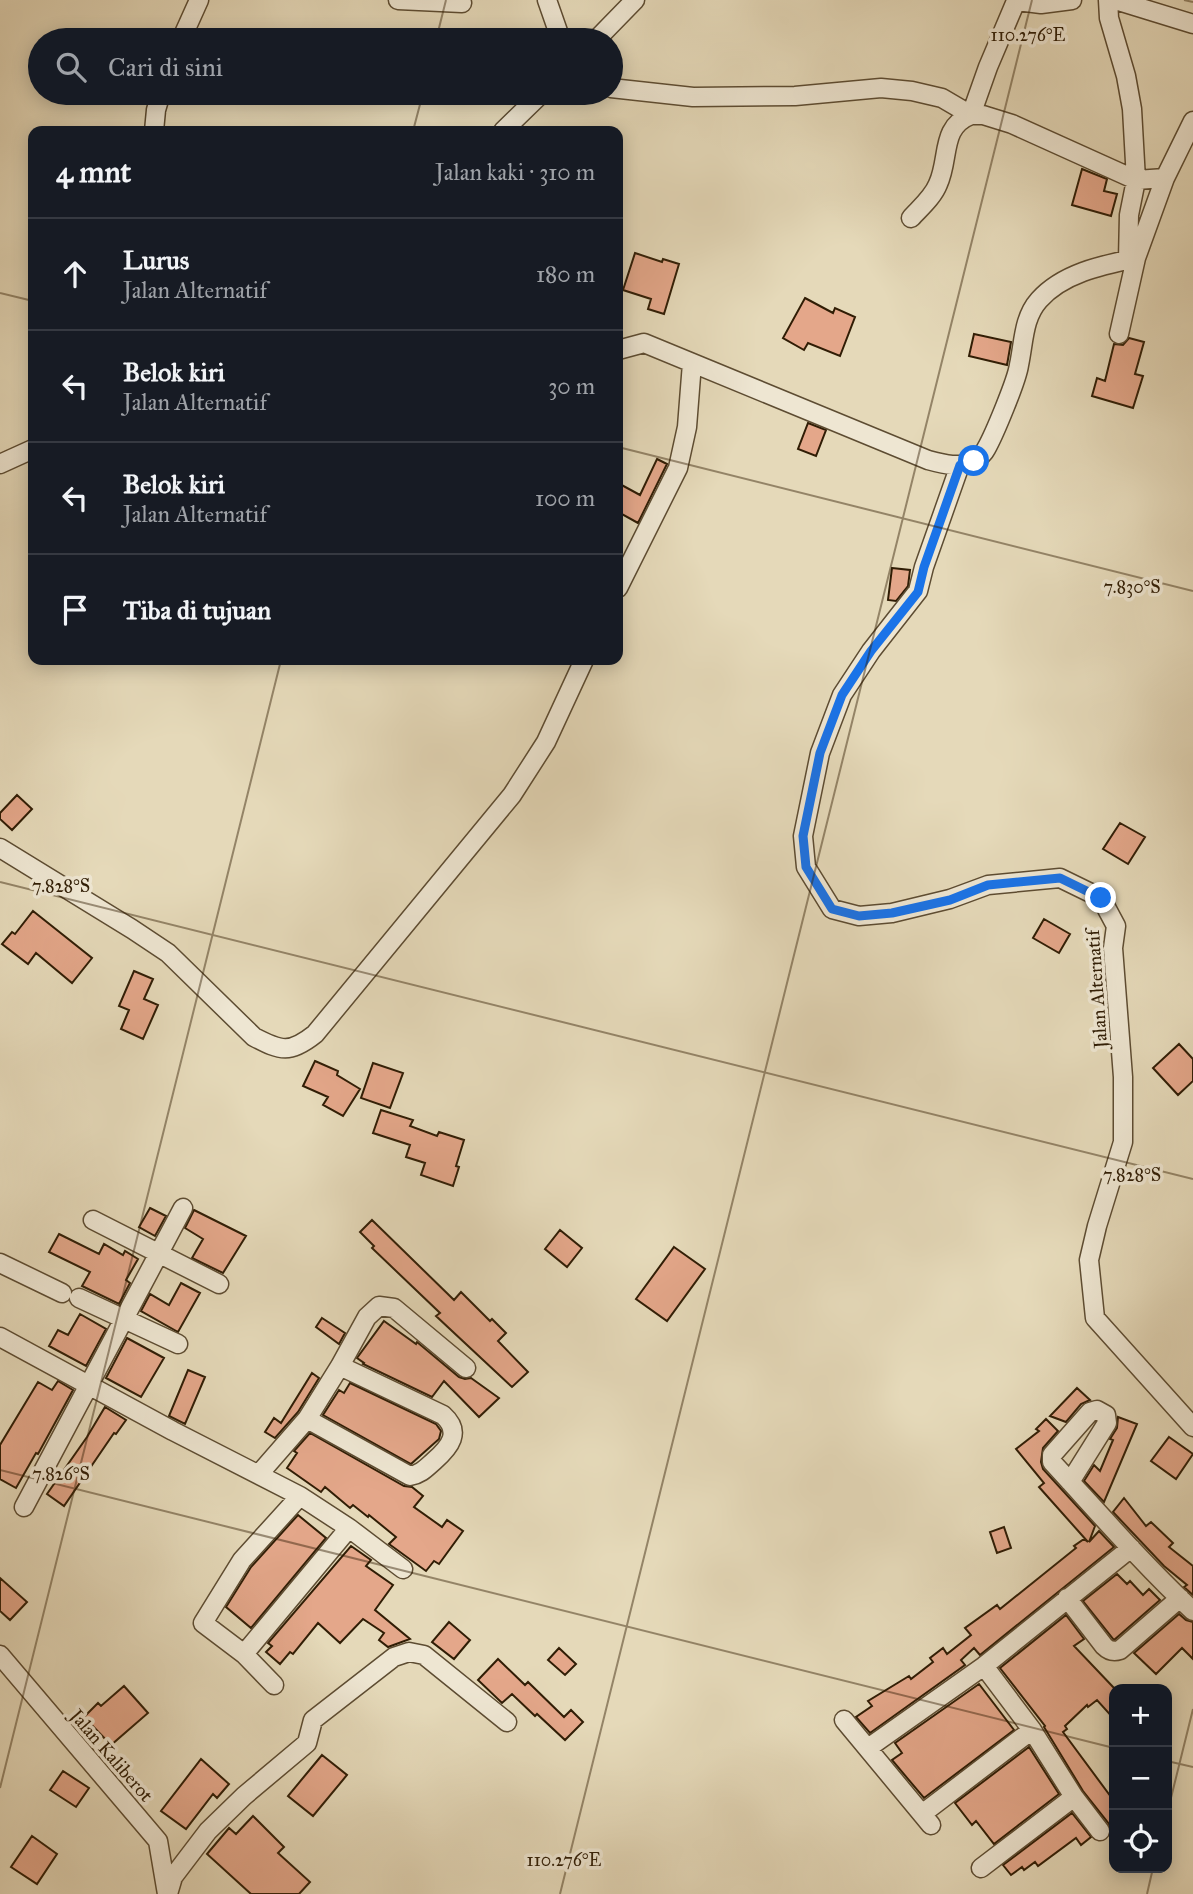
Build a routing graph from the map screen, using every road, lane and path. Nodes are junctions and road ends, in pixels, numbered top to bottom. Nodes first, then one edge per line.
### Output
1 (199, 0) edge
2 (398, 0) edge
3 (461, 0) edge
4 (635, 0) edge
5 (1072, 0) edge
6 (1108, 0) edge
7 (1115, 0) edge
8 (1017, 1) edge
9 (550, 2) edge
10 (1193, 24) edge
11 (186, 28) edge
12 (558, 28) edge
13 (608, 28) edge
14 (623, 89) edge
15 (157, 105) edge
16 (530, 105) edge
17 (971, 115) junction
18 (1193, 121) edge
19 (154, 126) edge
20 (508, 126) edge
21 (1165, 178) junction
22 (1136, 180) junction
23 (911, 218) dead end
24 (1132, 259) junction
25 (1119, 334) dead end
26 (623, 349) edge
27 (692, 363) junction
28 (28, 451) edge
29 (0, 464) edge
30 (960, 465) junction
31 (623, 578) edge
32 (582, 665) edge
33 (0, 848) edge
34 (183, 1208) dead end
35 (93, 1220) dead end
36 (159, 1253) junction
37 (0, 1263) edge
38 (219, 1284) dead end
39 (123, 1320) junction
40 (0, 1337) edge
41 (178, 1343) dead end
42 (340, 1366) junction
43 (466, 1368) dead end
44 (87, 1385) junction
45 (307, 1419) junction
46 (1193, 1427) edge
47 (259, 1474) junction
48 (1070, 1482) dead end
49 (300, 1496) junction
50 (24, 1507) dead end
51 (349, 1528) junction
52 (1131, 1548) junction
53 (403, 1569) dead end
54 (1067, 1598) junction
55 (1180, 1598) junction
56 (1193, 1611) edge
57 (244, 1654) junction
58 (0, 1655) edge
59 (984, 1666) junction
60 (274, 1685) dead end
61 (844, 1720) dead end
62 (507, 1722) dead end
63 (1031, 1730) junction
64 (868, 1748) junction
65 (1074, 1797) junction
66 (1100, 1831) dead end
67 (981, 1868) dead end
68 (167, 1894) edge

1 - 11 street
2 - 3 street
4 - 13 street
5 - 8 street
6 - 22 street
7 - 10 street
8 - 17 street
9 - 12 street
14 - 17 street
15 - 19 street
16 - 20 street
17 - 22 street
17 - 23 street
18 - 21 street
21 - 22 street
21 - 24 street
22 - 24 street
24 - 25 street
24 - 30 street
26 - 27 street
27 - 30 street
27 - 31 street
28 - 29 street
30 - 46 street, Jalan Alternatif
32 - 33 street
34 - 36 street
35 - 36 street
36 - 38 street
36 - 39 street
37 - 39 street
39 - 41 street
39 - 44 street
40 - 44 street
42 - 43 street
42 - 45 street
42 - 45 street
44 - 47 street
44 - 50 street
45 - 47 street
47 - 49 street
48 - 52 street
49 - 51 street
49 - 57 street
51 - 53 street
51 - 57 street
52 - 54 street
52 - 55 street
54 - 55 street
54 - 59 street
55 - 56 street
57 - 60 street
58 - 68 street, Jalan Kaliberot
59 - 63 street
59 - 64 street
61 - 64 street
62 - 68 street
63 - 64 street
63 - 65 street
65 - 66 street
65 - 67 street

